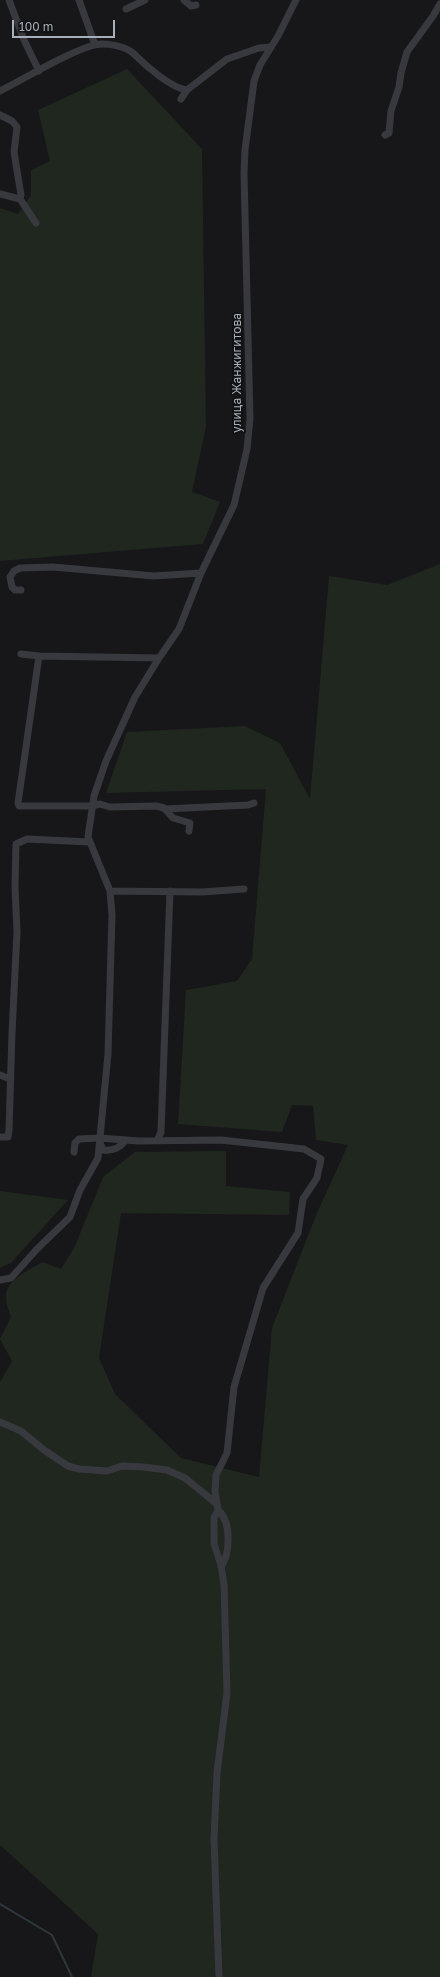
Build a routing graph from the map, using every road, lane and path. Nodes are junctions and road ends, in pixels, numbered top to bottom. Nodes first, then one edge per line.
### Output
1 (9, 0) edge
2 (79, 0) edge
3 (145, 0) edge
4 (184, 0) edge
5 (296, 0) edge
6 (440, 4) edge
7 (196, 5) dead end
8 (126, 9) dead end
9 (95, 45) junction
10 (271, 47) junction
11 (39, 71) junction
12 (187, 90) junction
13 (0, 91) edge
14 (181, 99) dead end
15 (0, 115) edge
16 (385, 135) dead end
17 (0, 194) edge
18 (20, 199) junction
19 (36, 223) dead end
20 (201, 573) junction
21 (21, 590) dead end
22 (21, 654) dead end
23 (39, 656) junction
24 (159, 658) junction
25 (254, 803) dead end
26 (92, 806) junction
27 (165, 809) junction
28 (189, 831) dead end
29 (89, 842) junction
30 (244, 889) dead end
31 (110, 891) junction
32 (170, 891) junction
33 (0, 1075) edge
34 (10, 1079) junction
35 (0, 1137) edge
36 (102, 1141) junction
37 (125, 1141) junction
38 (157, 1141) junction
39 (74, 1152) dead end
40 (0, 1280) edge
41 (0, 1422) edge
42 (218, 1507) junction
43 (222, 1567) junction
44 (219, 1977) edge

1 - 11 street
2 - 9 street
3 - 8 street
4 - 7 street
5 - 10 street, улица Жанжигитова
6 - 16 street
9 - 11 street
9 - 12 street
10 - 12 street
10 - 20 street, улица Жанжигитова
11 - 13 street
12 - 14 street
15 - 18 street
17 - 18 street
18 - 19 street
20 - 21 street
20 - 24 street, улица Жанжигитова
22 - 23 street
23 - 24 street
23 - 26 street
24 - 26 street, улица Жанжигитова
25 - 27 street
26 - 27 street
26 - 29 street, улица Жанжигитова
27 - 28 street
29 - 31 street
29 - 34 street
30 - 32 street
31 - 32 street
31 - 36 street
32 - 38 street
33 - 34 street
34 - 35 street
36 - 37 street
36 - 37 street
36 - 39 street
36 - 40 street
37 - 38 street
38 - 42 street
41 - 42 street
42 - 43 street
42 - 43 street
43 - 44 street

